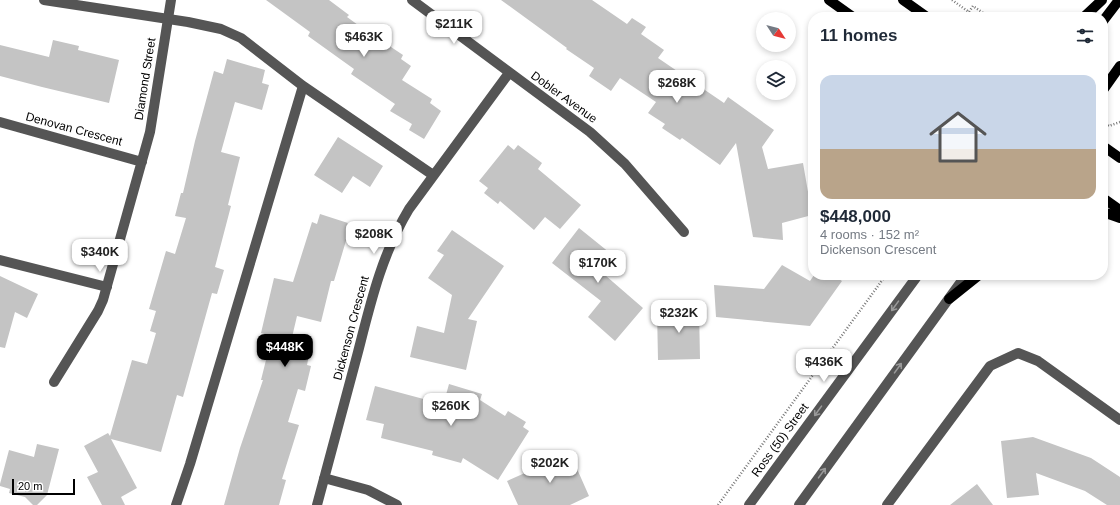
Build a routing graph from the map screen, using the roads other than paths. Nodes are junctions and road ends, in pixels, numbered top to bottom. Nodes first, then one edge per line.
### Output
1 (44, 0) edge
2 (171, 0) edge
3 (412, 0) edge
4 (829, 0) edge
5 (903, 0) edge
6 (1102, 0) edge
7 (1118, 0) edge
8 (846, 12) edge
9 (920, 12) edge
10 (1089, 12) edge
11 (1108, 14) edge
12 (168, 19) junction
13 (1120, 66) edge
14 (508, 73) junction
15 (1108, 83) edge
16 (303, 86) junction
17 (0, 122) edge
18 (1108, 150) edge
19 (1120, 158) edge
20 (142, 162) junction
21 (433, 175) junction
22 (1108, 202) edge
23 (1120, 210) edge
24 (1108, 214) edge
25 (1120, 218) edge
26 (684, 232) dead end
27 (0, 260) edge
28 (914, 280) edge
29 (962, 280) edge
30 (973, 280) edge
31 (107, 287) junction
32 (949, 299) junction
33 (54, 382) dead end
34 (1120, 420) edge
35 (324, 478) junction
36 (176, 505) edge
37 (317, 505) edge
38 (398, 505) edge
39 (749, 505) edge
40 (799, 505) edge
41 (888, 505) edge

1 - 12 street
2 - 12 street, Diamond Street
3 - 14 street, Dobler Avenue
4 - 8 main road
5 - 9 main road
6 - 10 main road
7 - 11 main road
12 - 16 street
12 - 20 street, Diamond Street
13 - 15 main road
14 - 21 street, Dickenson Crescent
14 - 26 street, Dobler Avenue
16 - 21 street
16 - 36 street
17 - 20 street, Denovan Crescent
18 - 19 main road
20 - 31 street, Diamond Street
21 - 35 street, Dickenson Crescent
22 - 23 main road
24 - 25 main road
27 - 31 street
28 -> 39 street, Ross (50) Street
29 - 32 street
30 - 32 main road
31 - 33 street, Diamond Street
40 -> 32 street
34 - 41 street
35 - 37 street, Dickenson Crescent
35 - 38 street

